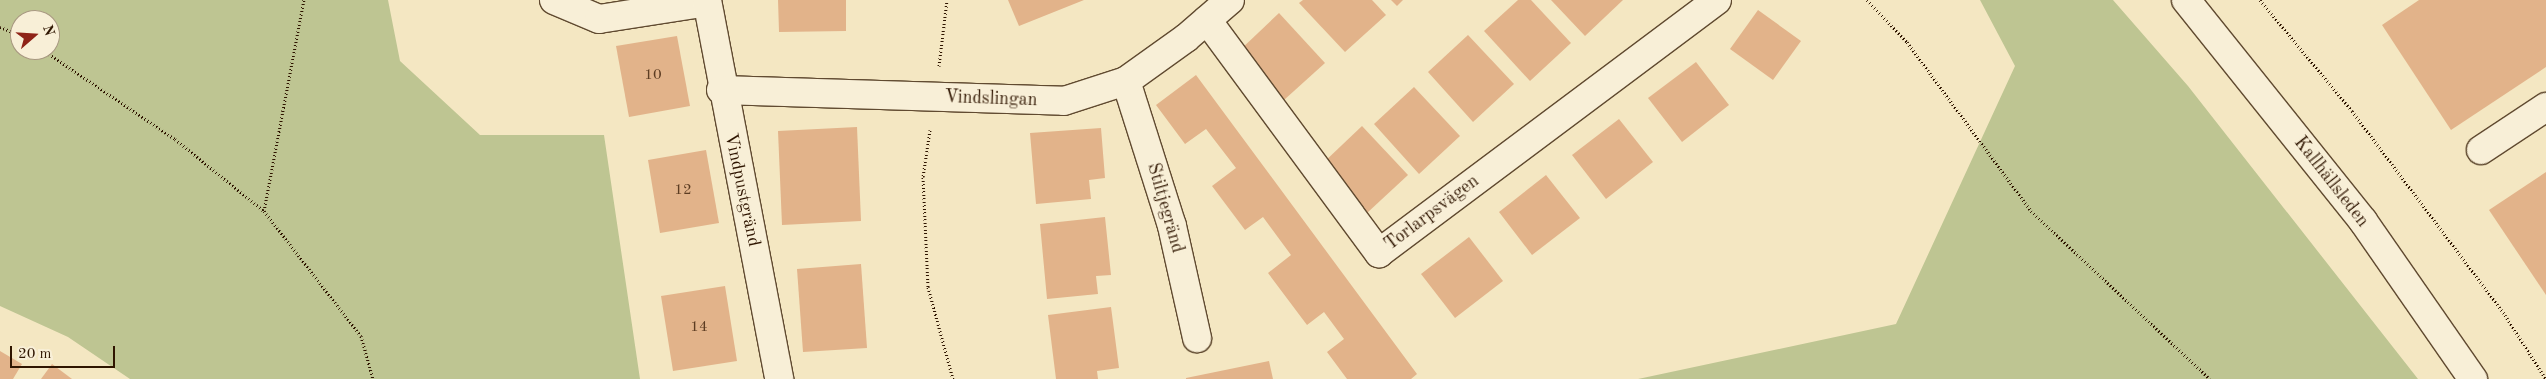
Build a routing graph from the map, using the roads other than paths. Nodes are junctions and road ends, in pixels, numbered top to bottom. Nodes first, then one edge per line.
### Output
1 (554, 0) edge
2 (1230, 0) edge
3 (1717, 0) edge
4 (2186, 0) edge
5 (707, 1) edge
6 (1207, 20) junction
7 (1126, 81) junction
8 (722, 90) junction
9 (2546, 108) edge
10 (2481, 150) dead end
11 (1197, 338) dead end
12 (2470, 376) edge
13 (778, 379) edge

1 - 5 street
2 - 6 street, Vindslingan
3 - 6 street, Torlarpsvägen
4 - 12 street, Kallhällsleden
5 - 8 street, Vindpustgränd
6 - 7 street, Vindslingan
7 - 8 street, Vindslingan
7 - 11 street, Stiltjegränd
8 - 13 street, Vindpustgränd
9 - 10 street

